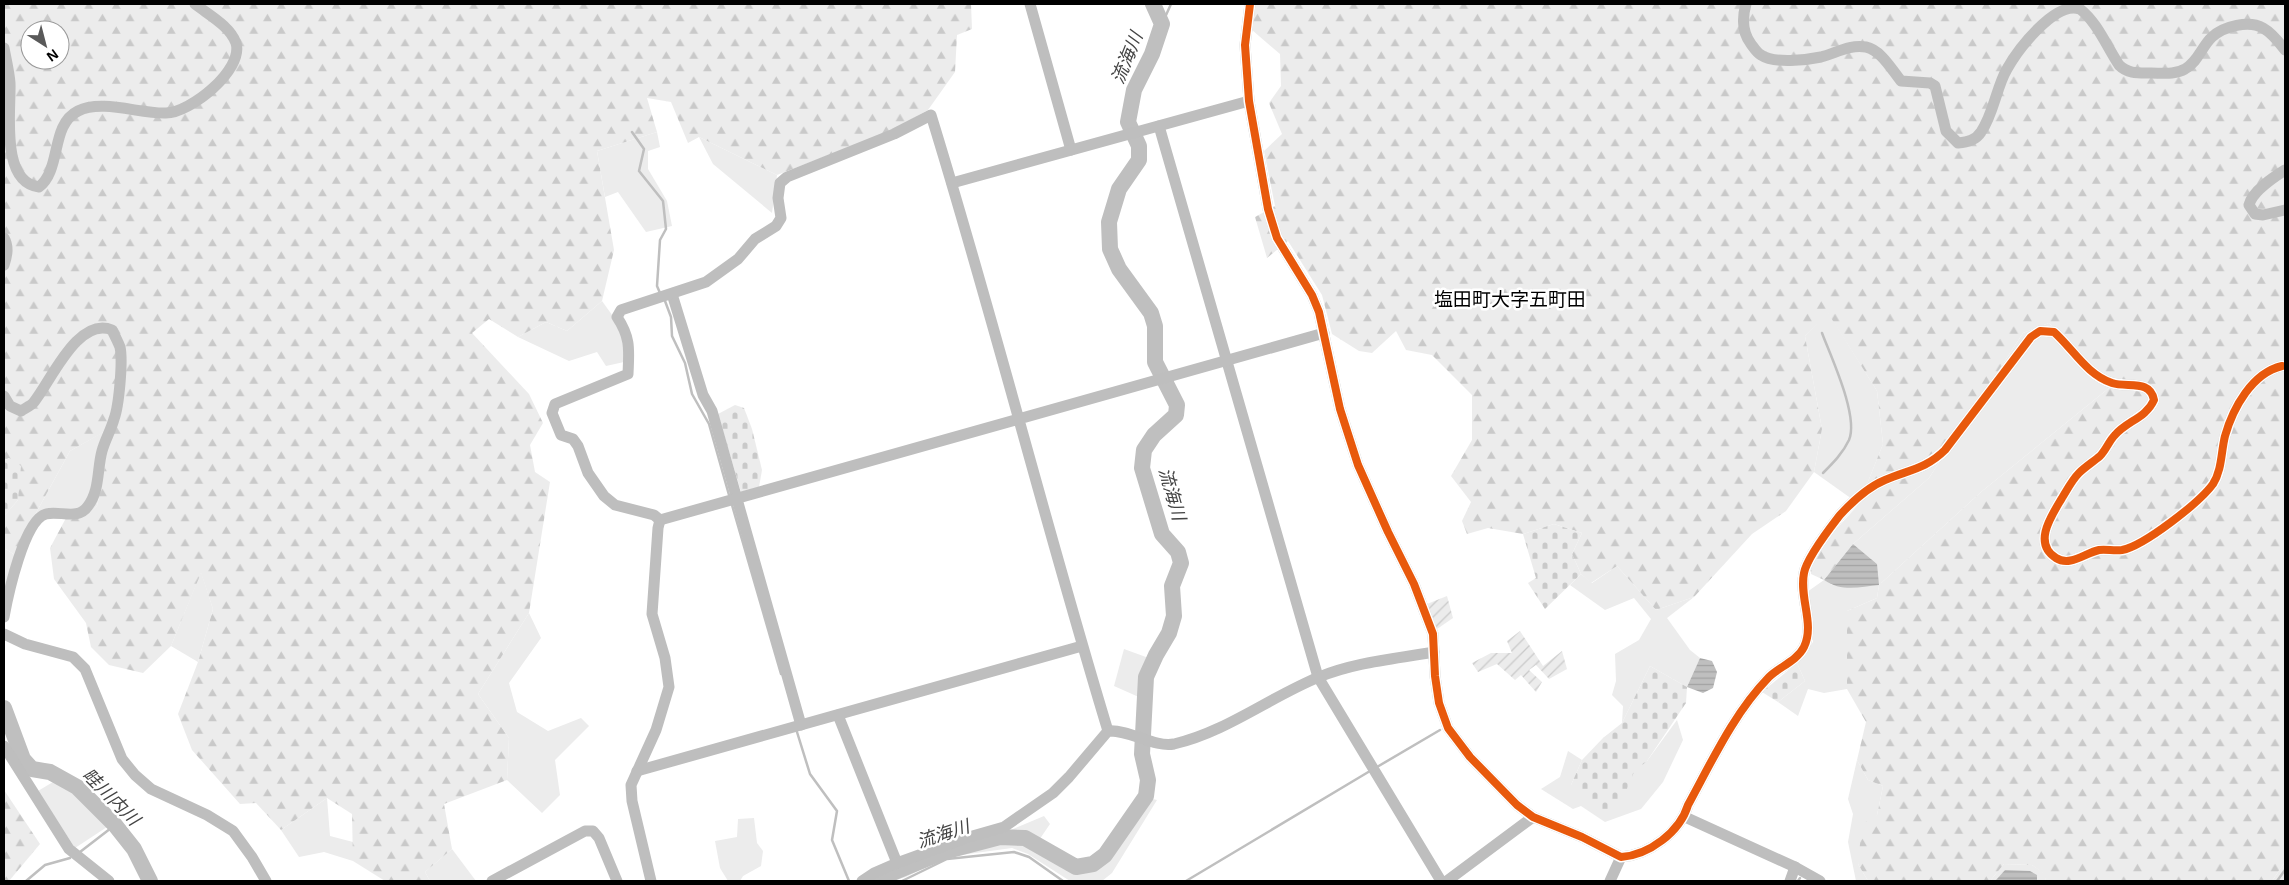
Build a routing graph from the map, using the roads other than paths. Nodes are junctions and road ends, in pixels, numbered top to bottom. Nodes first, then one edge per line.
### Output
1 (195, 4) edge
2 (1030, 4) edge
3 (1250, 4) edge
4 (1746, 4) edge
5 (4, 48) edge
6 (2285, 50) edge
7 (7, 97) edge
8 (1249, 101) junction
9 (1159, 126) junction
10 (1071, 150) junction
11 (2285, 170) edge
12 (952, 184) junction
13 (2285, 210) edge
14 (4, 238) edge
15 (4, 265) edge
16 (672, 294) junction
17 (1324, 333) junction
18 (1227, 360) junction
19 (2284, 366) edge
20 (4, 396) edge
21 (1018, 420) junction
22 (738, 499) junction
23 (660, 520) junction
24 (4, 617) edge
25 (4, 634) edge
26 (1082, 646) junction
27 (1434, 652) junction
28 (1318, 677) junction
29 (838, 714) junction
30 (801, 725) junction
31 (1108, 731) junction
32 (4, 746) edge
33 (637, 771) junction
34 (1533, 817) junction
35 (1684, 817) junction
36 (1621, 857) junction
37 (896, 863) junction
38 (1795, 867) junction
39 (648, 880) edge
40 (109, 881) edge
41 (266, 881) edge
42 (492, 881) edge
43 (617, 881) edge
44 (862, 881) edge
45 (1442, 881) edge
46 (1447, 881) edge
47 (1610, 881) edge
48 (1790, 881) edge
49 (1820, 881) edge

1 - 7 street
2 - 10 street
3 - 8 street
4 - 6 street
5 - 7 street
8 - 9 street
8 - 17 street
9 - 10 street
9 - 18 street
10 - 12 street
11 - 13 street
12 - 16 street
12 - 21 street
14 - 15 street
16 - 22 street
16 - 23 street
17 - 18 street
17 - 27 street
18 - 21 street
18 - 28 street
19 - 35 street
20 - 24 street
21 - 22 street
21 - 26 street
22 - 23 street
22 - 30 street
23 - 33 street
25 - 41 street
26 - 29 street
26 - 31 street
27 - 28 street
27 - 34 street
28 - 31 street
28 - 45 street
29 - 30 street
29 - 37 street
30 - 33 street
31 - 37 street
32 - 40 street
33 - 39 street
34 - 36 street
34 - 46 street
35 - 36 street
35 - 38 street
36 - 47 street
37 - 44 street
38 - 48 street
38 - 49 street
42 - 43 street

